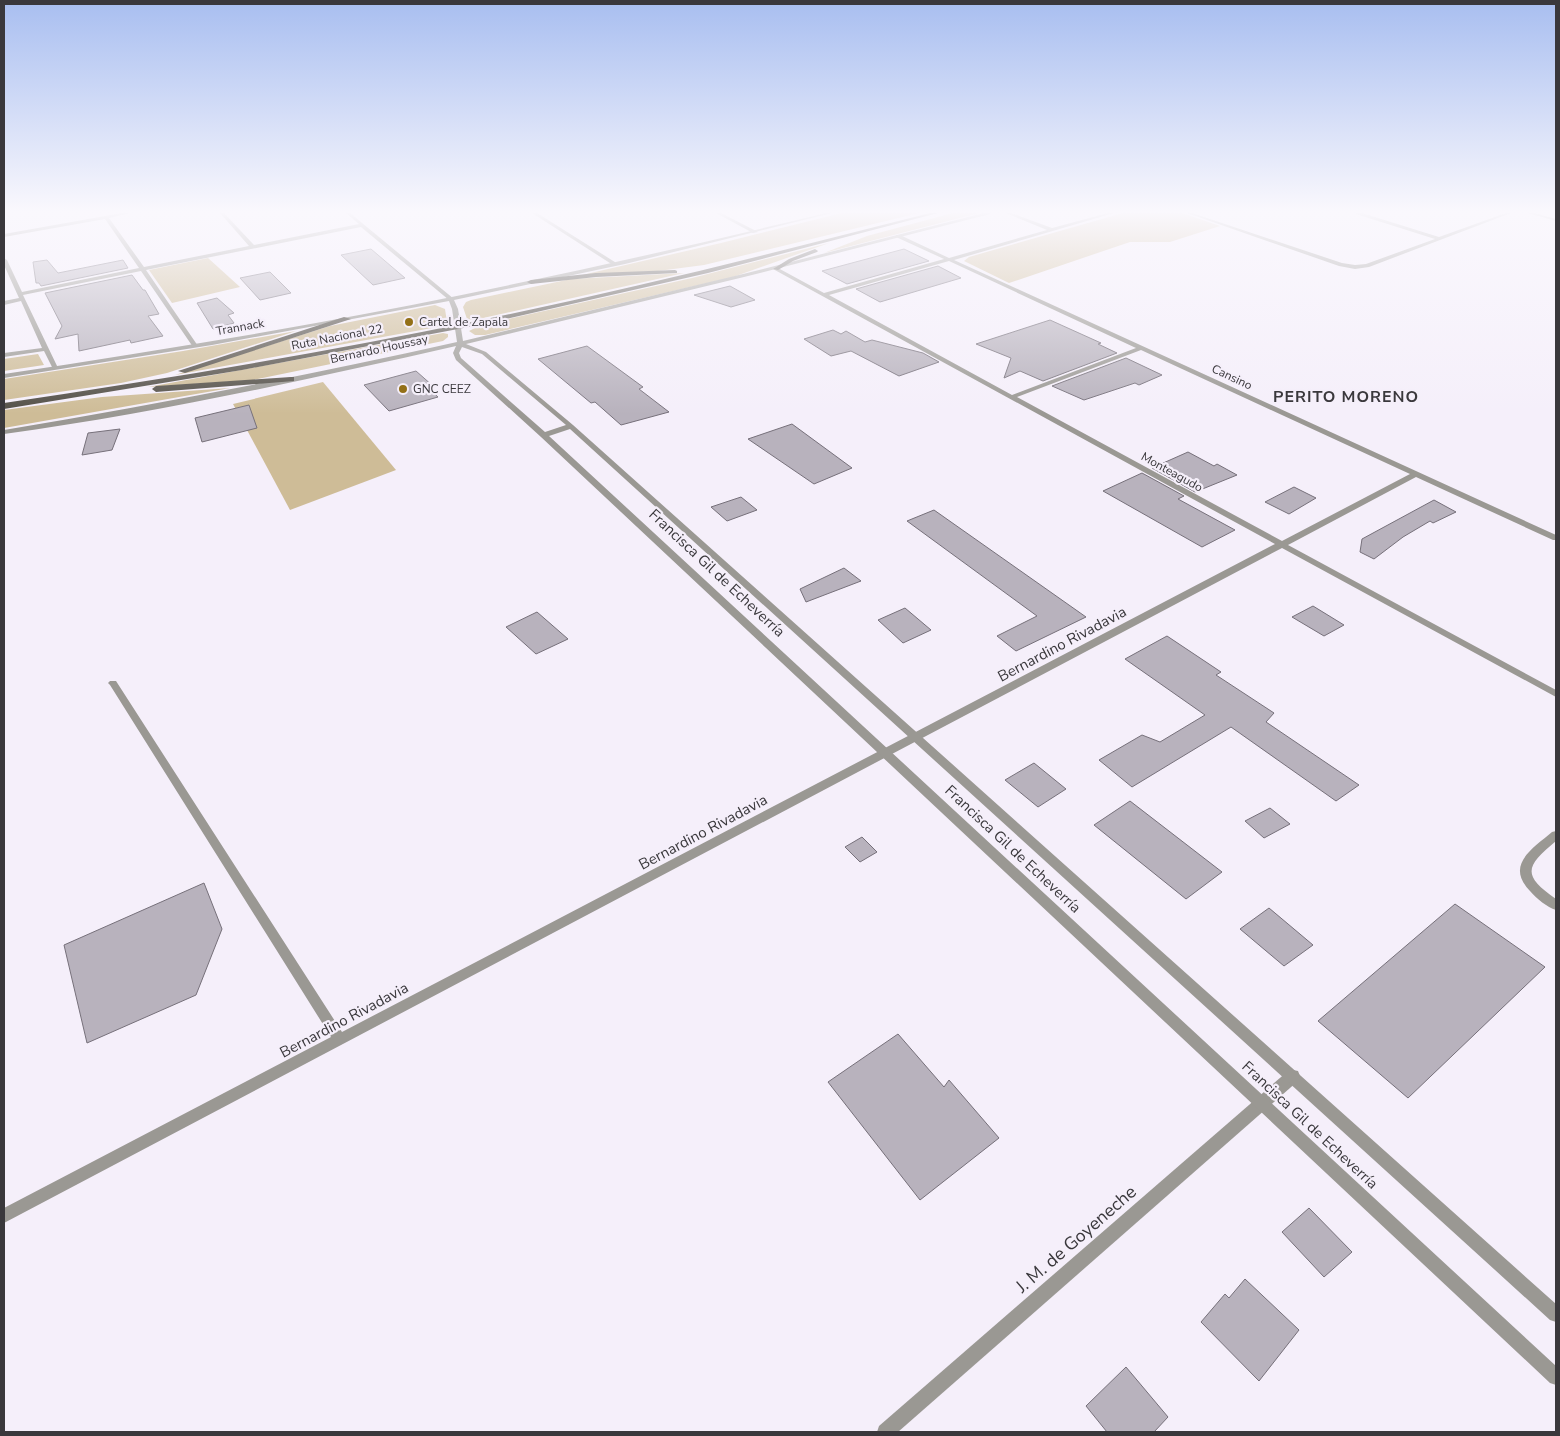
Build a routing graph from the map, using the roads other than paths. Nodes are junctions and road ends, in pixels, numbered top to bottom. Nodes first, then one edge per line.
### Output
1 (12, 280) edge
2 (94, 280) edge
3 (150, 280) edge
4 (428, 280) edge
5 (540, 280) edge
6 (550, 280) edge
7 (669, 280) edge
8 (732, 280) edge
9 (796, 280) edge
10 (876, 280) edge
11 (994, 280) edge
12 (531, 282) junction
13 (824, 295) junction
14 (21, 297) junction
15 (451, 299) junction
16 (4, 303) edge
17 (347, 319) junction
18 (457, 327) junction
19 (460, 344) junction
20 (195, 346) junction
21 (1142, 348) junction
22 (46, 349) junction
23 (4, 355) edge
24 (55, 368) junction
25 (4, 376) edge
26 (291, 379) junction
27 (107, 390) junction
28 (1012, 398) junction
29 (36, 401) junction
30 (4, 406) edge
31 (571, 426) junction
32 (4, 432) edge
33 (544, 434) junction
34 (1416, 474) junction
35 (1556, 538) edge
36 (1282, 545) junction
37 (113, 683) dead end
38 (1556, 694) edge
39 (916, 737) junction
40 (886, 753) junction
41 (1556, 835) edge
42 (1556, 905) edge
43 (340, 1040) junction
44 (1292, 1076) junction
45 (1262, 1103) junction
46 (4, 1216) edge
47 (1556, 1314) edge
48 (1556, 1377) edge
49 (885, 1432) edge

1 - 14 street
2 - 14 street
3 - 20 street
4 - 15 street
5 - 12 street, Trannack
6 - 12 main road
7 - 18 main road, Ruta Nacional 22
8 - 19 street, Bernardo Houssay
9 - 13 street, Monteagudo
10 - 13 street
11 - 21 street, Cansino
12 - 15 street, Trannack
13 - 28 street, Monteagudo
14 - 16 street
14 - 22 street
15 - 17 street, Trannack
15 - 18 street, Francisca Gil de Echeverría
17 - 20 street, Trannack
17 - 27 main road
18 - 19 street, Francisca Gil de Echeverría
18 - 27 main road, Ruta Nacional 22
19 - 26 street, Bernardo Houssay
19 - 31 street, Francisca Gil de Echeverría
19 - 33 street, Francisca Gil de Echeverría
20 - 24 street, Trannack
21 - 28 street
21 - 34 street, Cansino
22 - 23 street
22 - 24 street
24 - 25 street, Trannack
26 - 29 main road
26 - 32 street, Bernardo Houssay
27 - 29 main road, Ruta Nacional 22
28 - 36 street, Monteagudo
29 - 30 main road, Ruta Nacional 22
31 - 33 street
31 - 39 street, Francisca Gil de Echeverría
33 - 40 street, Francisca Gil de Echeverría
34 - 35 street, Cansino
34 - 36 street, Bernardino Rivadavia
36 - 38 street, Monteagudo
36 - 39 street, Bernardino Rivadavia
37 - 43 street
39 - 40 street, Bernardino Rivadavia
39 - 44 street, Francisca Gil de Echeverría
40 - 43 street, Bernardino Rivadavia
40 - 45 street, Francisca Gil de Echeverría
41 - 42 street
43 - 46 street, Bernardino Rivadavia
44 - 45 street, J. M. de Goyeneche
44 - 47 street, Francisca Gil de Echeverría
45 - 48 street, Francisca Gil de Echeverría
45 - 49 street, J. M. de Goyeneche

